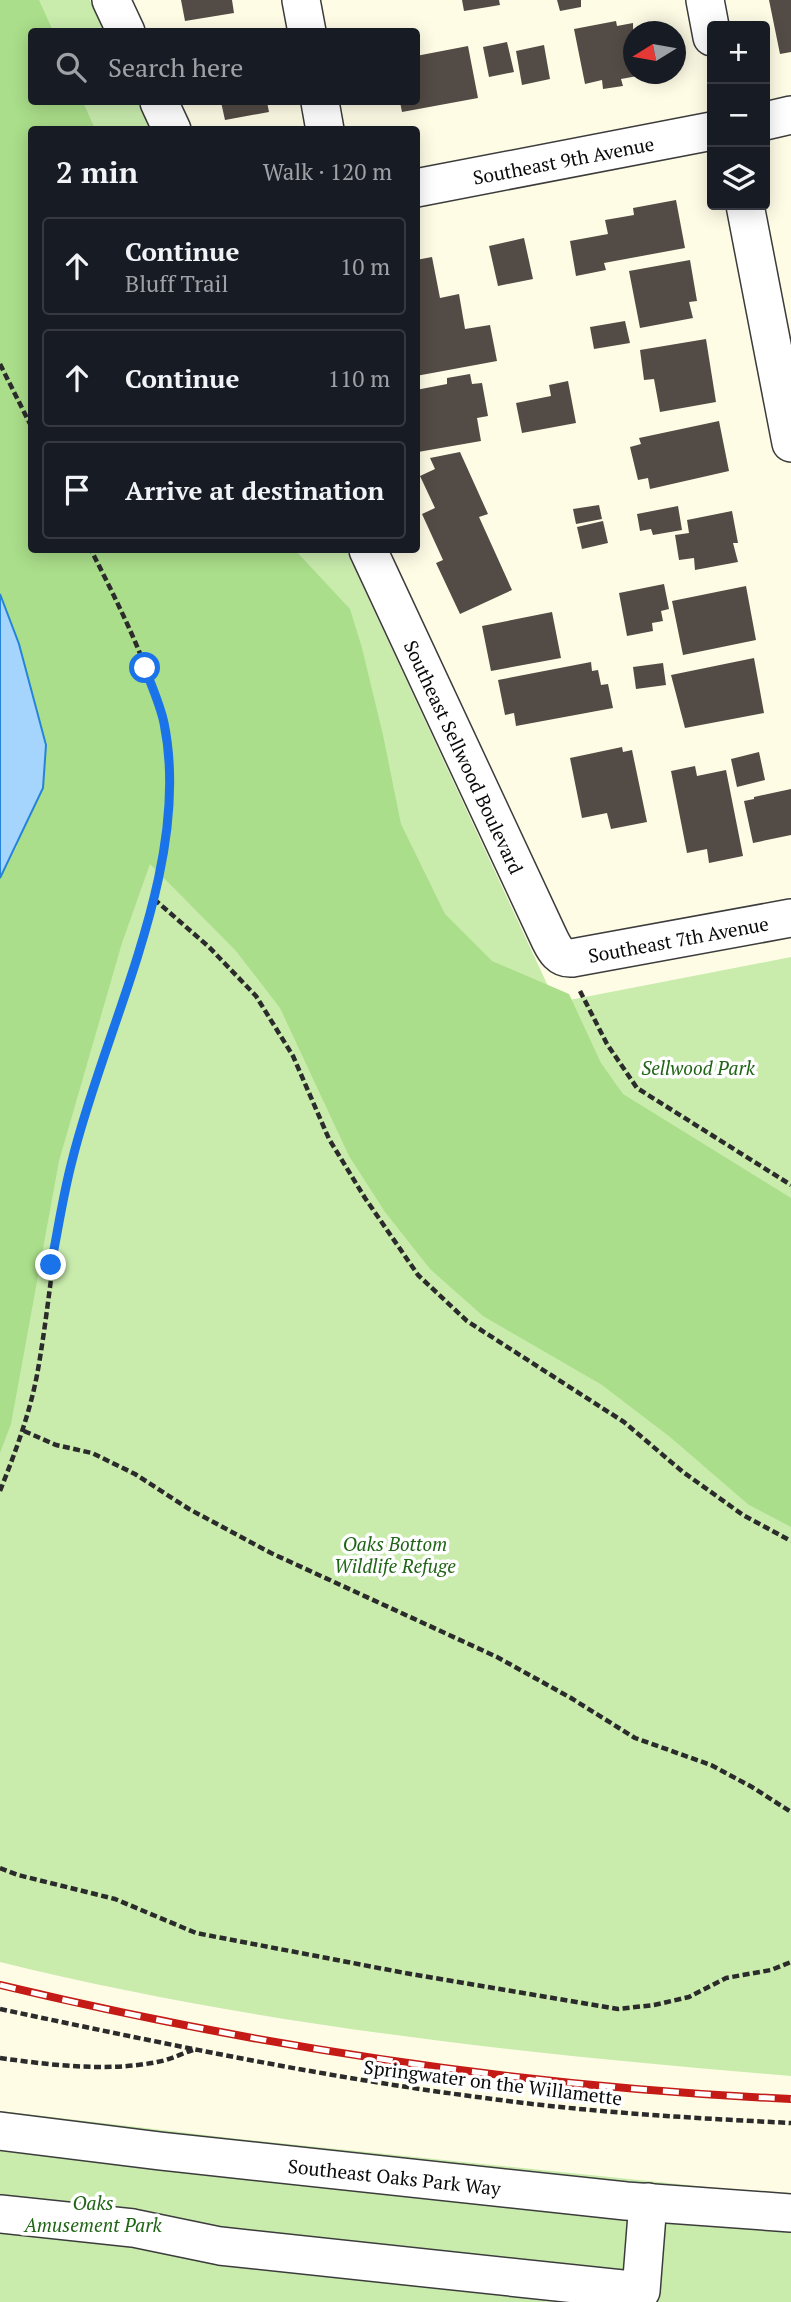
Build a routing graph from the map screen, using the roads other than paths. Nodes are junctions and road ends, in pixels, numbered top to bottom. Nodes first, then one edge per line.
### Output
1 (111, 0) edge
2 (301, 0) edge
3 (705, 0) edge
4 (709, 21) edge
5 (124, 28) edge
6 (306, 28) edge
7 (160, 105) edge
8 (321, 105) edge
9 (791, 116) edge
10 (770, 120) edge
11 (170, 126) edge
12 (325, 126) edge
13 (707, 132) edge
14 (420, 187) edge
15 (746, 210) edge
16 (791, 443) edge
17 (369, 553) edge
18 (791, 918) edge
19 (565, 958) joint
20 (0, 2131) edge
21 (648, 2203) junction
22 (791, 2213) edge
23 (0, 2214) edge

1 - 5 street
2 - 6 street
3 - 4 street
7 - 11 street
8 - 12 street
9 - 10 street
13 - 14 street, Southeast 9th Avenue
15 - 16 street
17 - 19 street, Southeast Sellwood Boulevard
18 - 19 street, Southeast 7th Avenue
20 - 21 street, Southeast Oaks Park Way
21 - 22 street, Southeast Oaks Park Way
21 - 23 street

